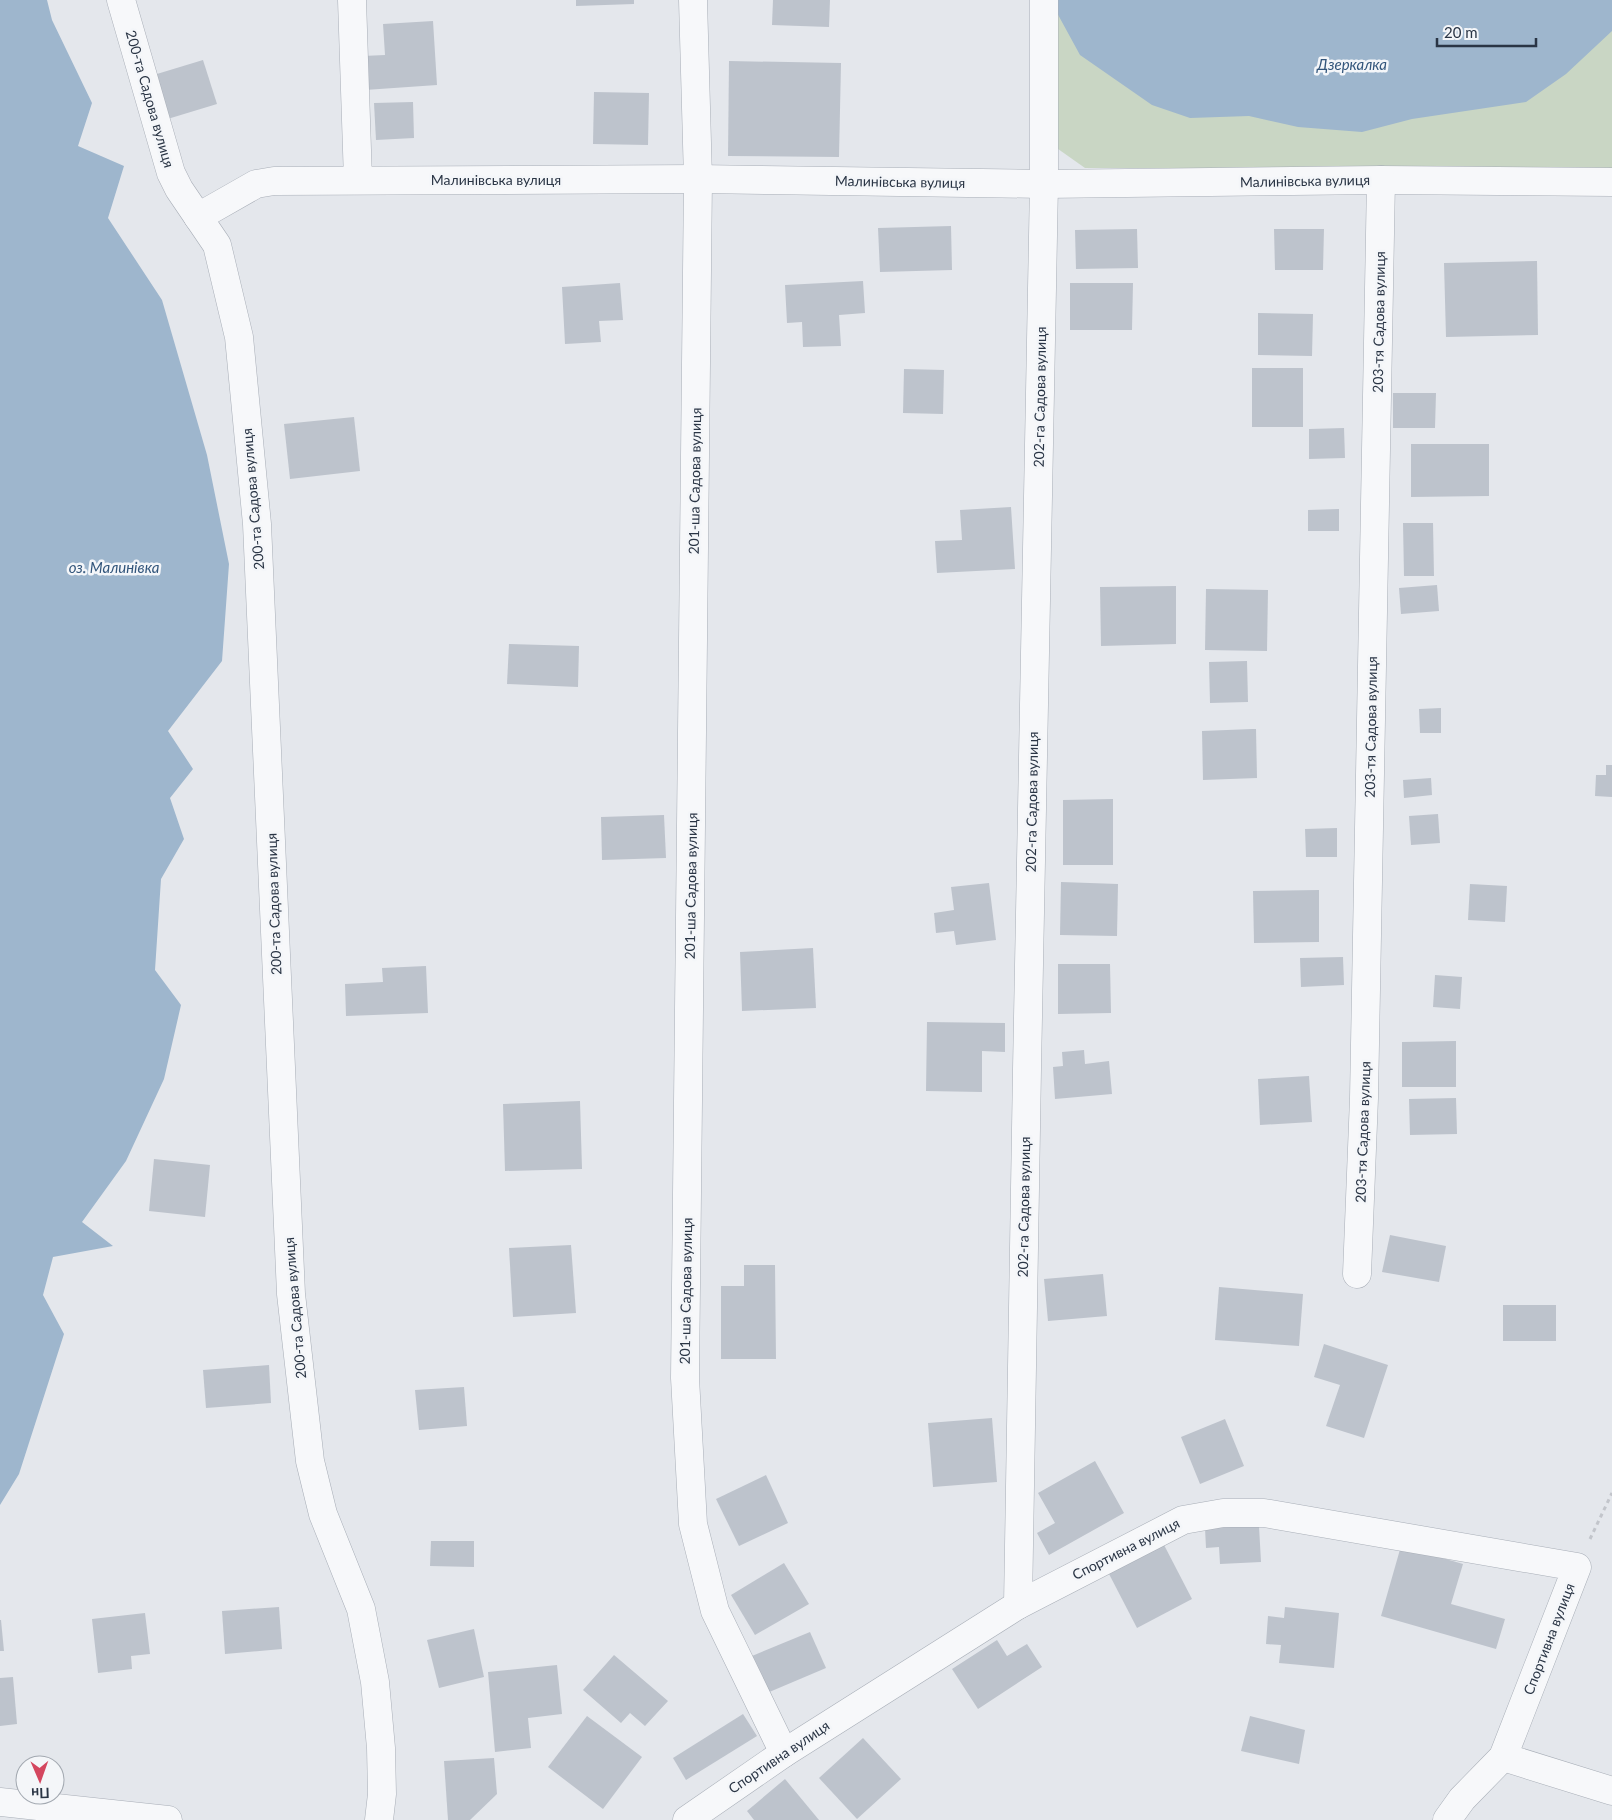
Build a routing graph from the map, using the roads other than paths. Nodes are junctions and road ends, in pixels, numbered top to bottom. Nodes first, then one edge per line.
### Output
1 (121, 0) edge
2 (352, 0) edge
3 (693, 0) edge
4 (1044, 0) edge
5 (698, 179) junction
6 (358, 180) junction
7 (1381, 180) junction
8 (1612, 182) edge
9 (1044, 184) junction
10 (198, 217) junction
11 (1358, 1274) dead end
12 (1018, 1605) junction
13 (784, 1752) junction
14 (1503, 1757) junction
15 (1612, 1791) edge
16 (0, 1802) edge
17 (168, 1820) edge
18 (379, 1820) edge
19 (687, 1820) edge
20 (1447, 1820) edge

1 - 10 street, 200-та Садова вулиця
2 - 6 street
3 - 5 street, 201-ша Садова вулиця
4 - 9 street, 202-га Садова вулиця
5 - 6 street, Малинівська вулиця
5 - 9 street, Малинівська вулиця
5 - 13 street, 201-ша Садова вулиця
6 - 10 street, Малинівська вулиця
7 - 8 street, Малинівська вулиця
7 - 9 street, Малинівська вулиця
7 - 11 street, 203-тя Садова вулиця
9 - 12 street, 202-га Садова вулиця
10 - 18 street, 200-та Садова вулиця
12 - 13 street, Спортивна вулиця
12 - 14 street, Спортивна вулиця
13 - 19 street, Спортивна вулиця
14 - 15 street
14 - 20 street
16 - 17 street

